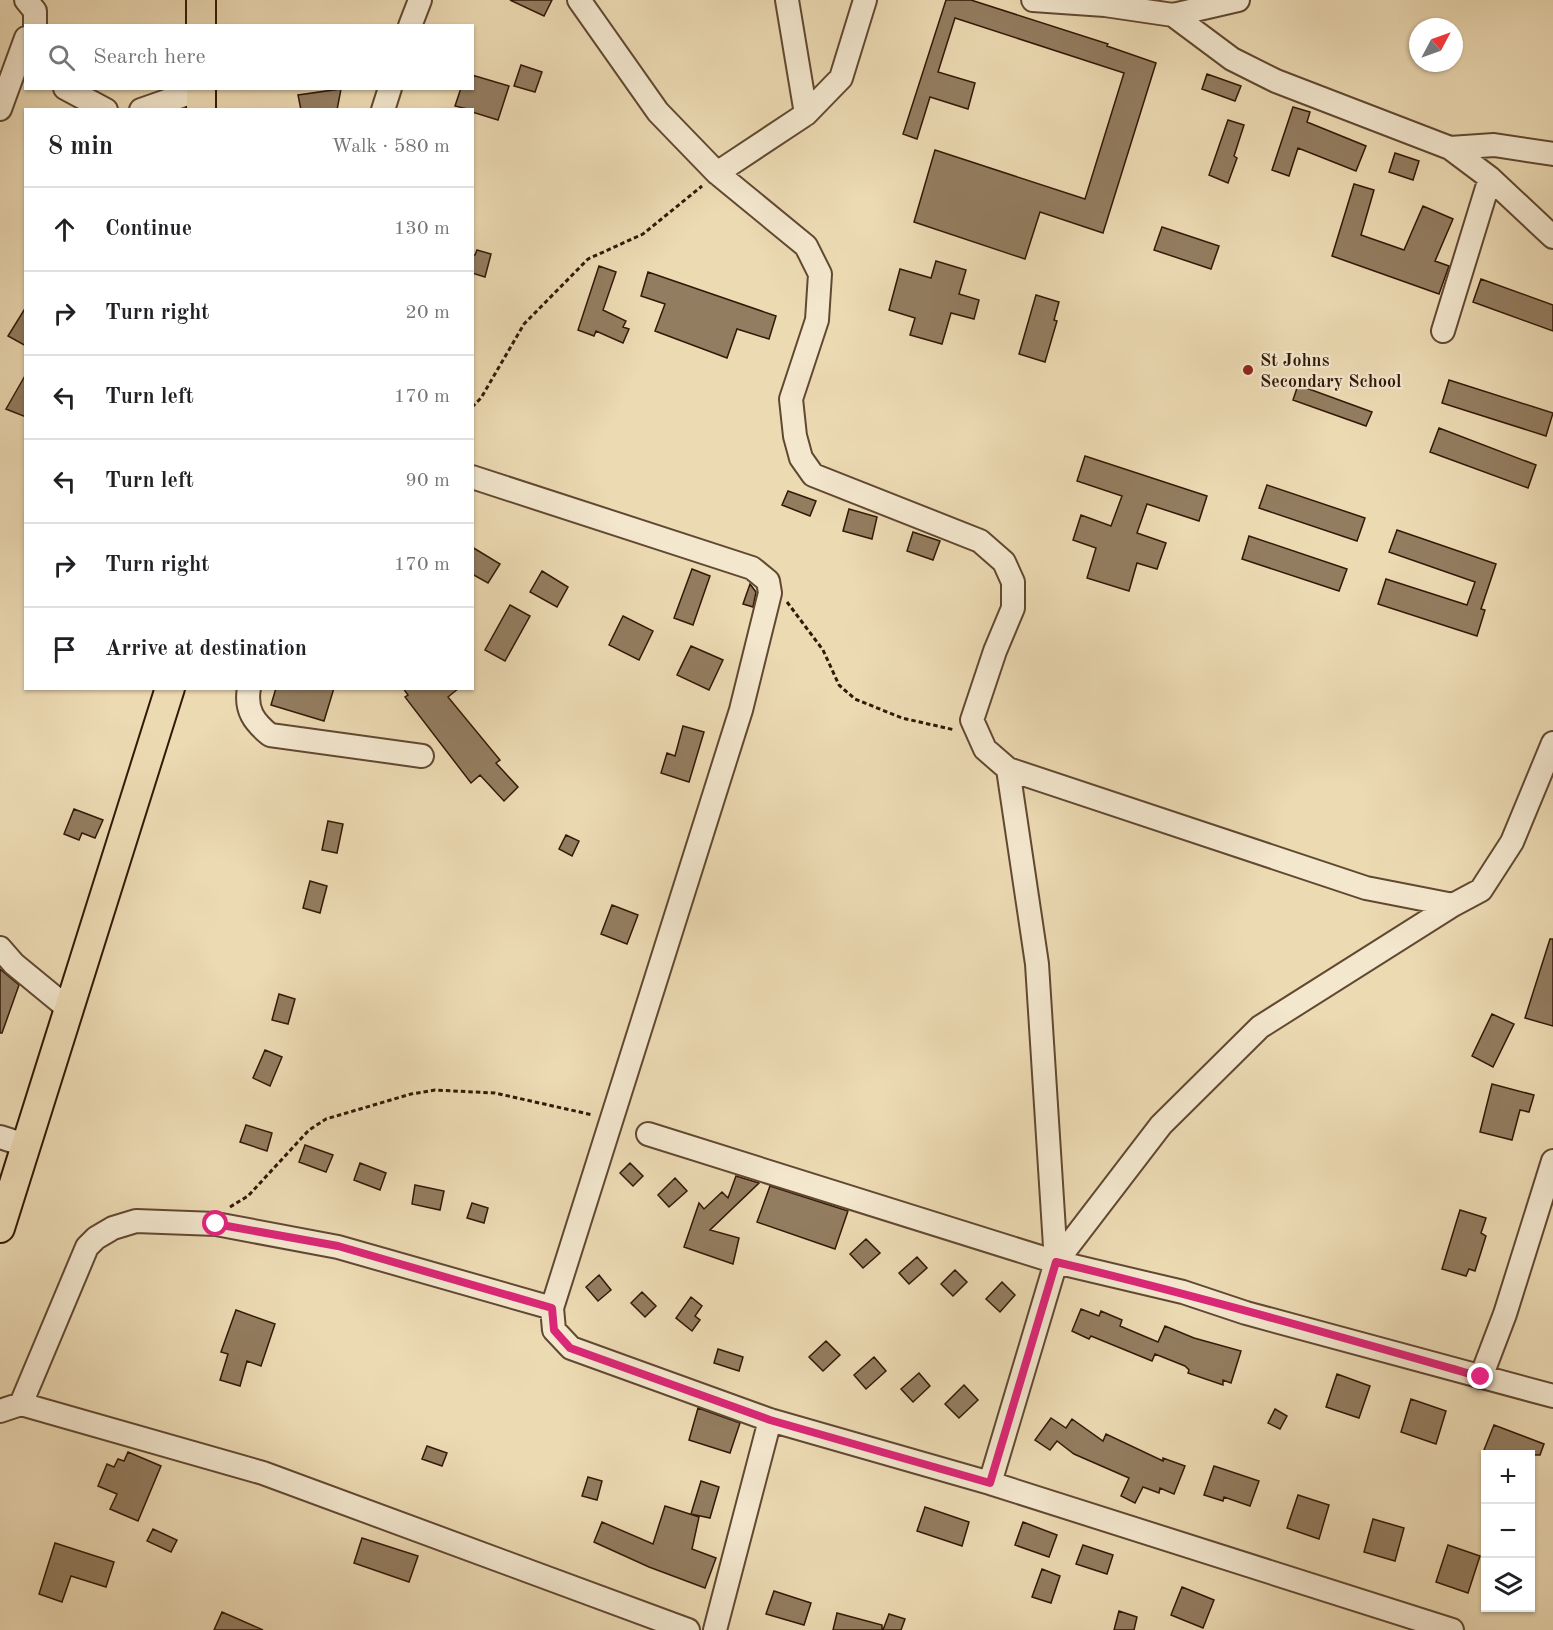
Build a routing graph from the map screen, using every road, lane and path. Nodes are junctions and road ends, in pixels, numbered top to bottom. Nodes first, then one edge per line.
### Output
1 (201, 0) edge
2 (420, 0) edge
3 (579, 0) edge
4 (787, 0) edge
5 (865, 0) edge
6 (1034, 0) edge
7 (1238, 0) edge
8 (1173, 15) junction
9 (201, 24) edge
10 (411, 24) edge
11 (24, 43) edge
12 (69, 90) edge
13 (198, 90) edge
14 (201, 90) edge
15 (389, 90) edge
16 (101, 108) edge
17 (147, 108) edge
18 (201, 108) edge
19 (384, 108) edge
20 (0, 109) edge
21 (806, 114) junction
22 (1450, 148) junction
23 (1553, 154) edge
24 (717, 173) junction
25 (1490, 178) junction
26 (1553, 237) edge
27 (1443, 331) dead end
28 (474, 405) edge
29 (474, 478) edge
30 (768, 581) junction
31 (169, 690) edge
32 (249, 690) edge
33 (977, 735) junction
34 (1553, 743) edge
35 (422, 756) dead end
36 (1008, 769) junction
37 (1453, 905) junction
38 (0, 948) edge
39 (70, 1010) junction
40 (610, 1119) junction
41 (648, 1134) dead end
42 (13, 1141) edge
43 (1553, 1161) edge
44 (216, 1224) junction
45 (0, 1228) edge
46 (1056, 1262) junction
47 (552, 1308) junction
48 (1481, 1377) junction
49 (1553, 1396) edge
50 (11, 1408) edge
51 (770, 1420) junction
52 (990, 1483) junction
53 (688, 1630) edge
54 (715, 1630) edge
55 (1452, 1630) edge

1 - 9 main road
2 - 10 street
3 - 24 street
4 - 21 street
5 - 21 street
6 - 8 street
7 - 8 street
8 - 22 street
11 - 20 street
12 - 16 street
13 - 17 street
14 - 18 main road
15 - 19 street
21 - 24 street
22 - 23 street
22 - 25 street
24 - 28 path
24 - 33 street
25 - 26 street
25 - 27 street
29 - 30 street
30 - 33 path
30 - 40 street
31 - 39 main road
32 - 35 street
33 - 36 street
34 - 37 street
36 - 37 street
36 - 46 street
37 - 46 street
38 - 39 street
39 - 42 main road
40 - 44 path
40 - 47 street
41 - 46 street
42 - 45 main road
43 - 48 street
44 - 47 street
44 - 50 street
46 - 48 street
46 - 52 street
47 - 51 street
48 - 49 street
50 - 53 street
51 - 52 street
51 - 54 street
52 - 55 street

